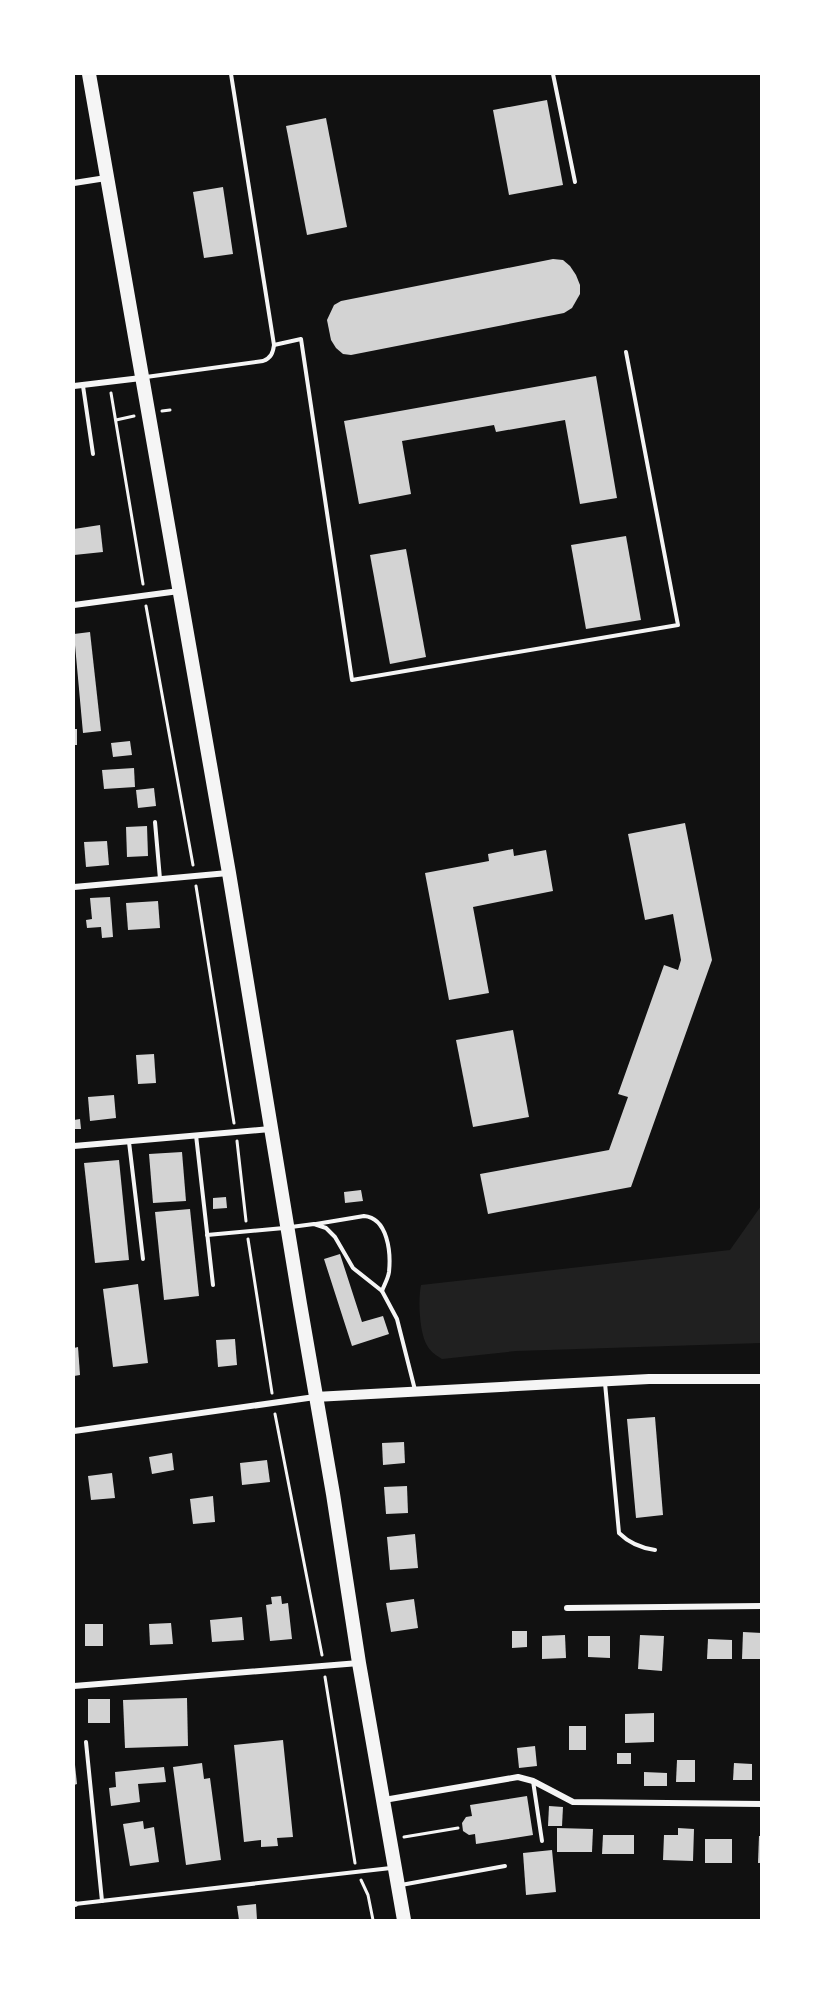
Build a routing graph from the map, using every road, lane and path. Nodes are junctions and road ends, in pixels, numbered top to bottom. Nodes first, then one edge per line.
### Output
1 (88, 74) edge
2 (231, 74) edge
3 (553, 74) edge
4 (107, 178) junction
5 (575, 182) dead end
6 (74, 183) edge
7 (274, 345) junction
8 (626, 351) dead end
9 (142, 378) junction
10 (110, 382) junction
11 (83, 385) junction
12 (74, 386) edge
13 (93, 454) dead end
14 (179, 591) junction
15 (145, 596) junction
16 (74, 605) edge
17 (155, 822) dead end
18 (229, 873) junction
19 (195, 876) junction
20 (160, 879) junction
21 (74, 887) edge
22 (270, 1129) junction
23 (236, 1132) junction
24 (196, 1136) junction
25 (129, 1141) junction
26 (74, 1146) edge
27 (314, 1224) junction
28 (287, 1227) junction
29 (247, 1232) junction
30 (207, 1235) junction
31 (142, 1259) dead end
32 (213, 1286) dead end
33 (382, 1291) junction
34 (762, 1379) edge
35 (605, 1382) junction
36 (415, 1392) junction
37 (315, 1397) junction
38 (273, 1403) junction
39 (74, 1431) edge
40 (655, 1550) dead end
41 (762, 1606) edge
42 (567, 1608) dead end
43 (359, 1663) junction
44 (324, 1666) junction
45 (74, 1686) edge
46 (86, 1742) dead end
47 (533, 1781) junction
48 (384, 1800) junction
49 (762, 1804) edge
50 (458, 1828) dead end
51 (390, 1840) junction
52 (542, 1841) dead end
53 (505, 1866) dead end
54 (395, 1868) junction
55 (357, 1872) junction
56 (398, 1886) junction
57 (102, 1901) junction
58 (74, 1904) edge
59 (373, 1920) edge
60 (404, 1920) edge

1 - 4 highway
2 - 7 lane
3 - 5 lane
4 - 6 street
4 - 9 highway
7 - 8 lane
7 - 9 lane
9 - 10 street
9 - 14 highway
10 - 11 street
10 - 15 path
11 - 12 street
11 - 13 lane
14 - 15 street
14 - 18 highway
15 - 16 street
15 - 19 path
17 - 20 lane
18 - 19 street
18 - 22 highway
19 - 20 street
19 - 23 path
20 - 21 street
22 - 23 street
22 - 28 highway
23 - 24 street
23 - 29 path
24 - 25 street
24 - 30 lane
25 - 26 street
25 - 31 lane
27 - 28 lane
27 - 33 lane
27 - 33 lane
28 - 29 lane
28 - 37 highway
29 - 30 lane
29 - 38 path
30 - 32 lane
33 - 36 lane
34 - 35 main road
35 - 36 main road
35 - 40 lane
36 - 37 main road
37 - 38 street
37 - 43 highway
38 - 39 street
38 - 44 path
41 - 42 street
43 - 44 street
43 - 48 highway
44 - 45 street
44 - 55 path
46 - 57 lane
47 - 48 street
47 - 49 street
47 - 52 lane
48 - 51 highway
50 - 51 path
51 - 54 highway
53 - 56 lane
54 - 55 lane
54 - 56 highway
55 - 57 lane
55 - 59 path
56 - 60 highway
57 - 58 lane

